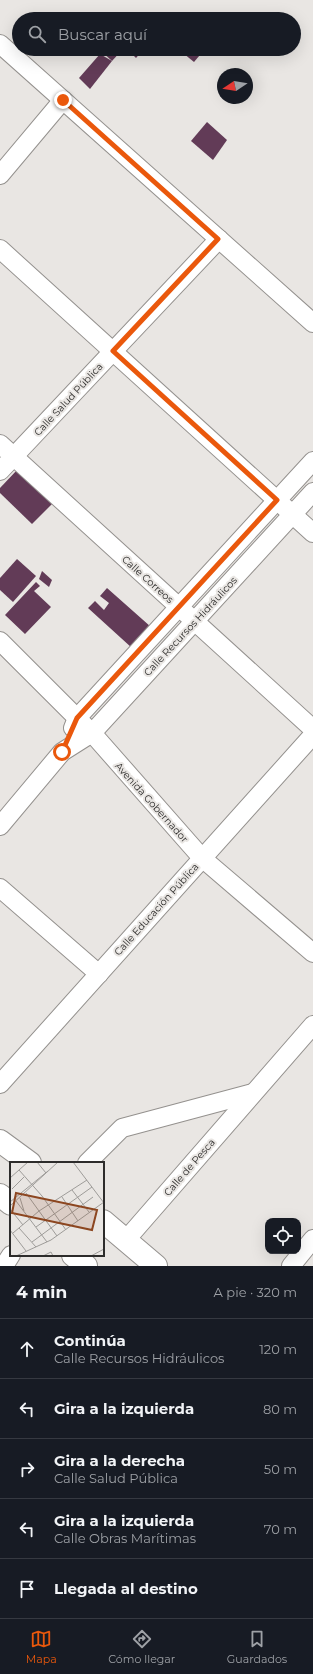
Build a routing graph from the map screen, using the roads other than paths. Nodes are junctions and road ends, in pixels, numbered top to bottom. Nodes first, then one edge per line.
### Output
1 (0, 44) edge
2 (12, 55) edge
3 (14, 56) edge
4 (63, 100) junction
5 (0, 174) edge
6 (218, 239) junction
7 (0, 248) edge
8 (313, 323) edge
9 (113, 351) junction
10 (0, 444) edge
11 (14, 457) junction
12 (313, 461) edge
13 (0, 471) edge
14 (313, 492) edge
15 (277, 500) junction
16 (293, 514) junction
17 (313, 533) edge
18 (179, 607) junction
19 (194, 621) junction
20 (0, 641) edge
21 (77, 718) junction
22 (313, 729) edge
23 (92, 733) junction
24 (313, 735) edge
25 (62, 752) junction
26 (0, 826) edge
27 (202, 858) junction
28 (0, 888) edge
29 (313, 953) edge
30 (99, 974) junction
31 (313, 1025) edge
32 (0, 1084) edge
33 (253, 1093) junction
34 (0, 1141) edge
35 (29, 1162) edge
36 (88, 1162) edge
37 (0, 1195) edge
38 (10, 1203) edge
39 (104, 1223) edge
40 (313, 1239) edge
41 (125, 1240) junction
42 (10, 1256) edge
43 (74, 1256) edge
44 (4, 1266) edge
45 (86, 1266) edge
46 (156, 1266) edge
47 (291, 1266) edge

1 - 2 street
3 - 4 street
4 - 5 street
4 - 6 street
6 - 8 street
6 - 9 street, Calle Salud Pública
7 - 9 street
9 - 11 street, Calle Salud Pública
9 - 15 street
10 - 11 street, Calle Correos
11 - 13 street, Calle Salud Pública
11 - 18 street, Calle Correos
12 - 15 street, Calle Recursos Hidráulicos
14 - 16 street, Calle Recursos Hidráulicos
15 - 16 street
15 - 18 street, Calle Recursos Hidráulicos
16 - 17 street
16 - 19 street, Calle Recursos Hidráulicos
18 - 19 street, Calle Correos
18 - 21 street, Calle Recursos Hidráulicos
19 - 22 street, Calle Correos
19 - 23 street, Calle Recursos Hidráulicos
20 - 21 street, Avenida Gobernador
21 - 23 street, Avenida Gobernador
21 - 25 street, Calle Recursos Hidráulicos
23 - 25 street, Calle Recursos Hidráulicos
23 - 27 street, Avenida Gobernador
24 - 27 street, Calle Educación Pública
25 - 26 street, Calle Recursos Hidráulicos
27 - 29 street, Avenida Gobernador
27 - 30 street, Calle Educación Pública
28 - 30 street
30 - 32 street, Calle Educación Pública
31 - 33 street, Calle de Pesca
33 - 36 street
33 - 41 street, Calle de Pesca
34 - 35 street
37 - 38 street
39 - 41 street
40 - 47 street
41 - 46 street
42 - 44 street
43 - 45 street

